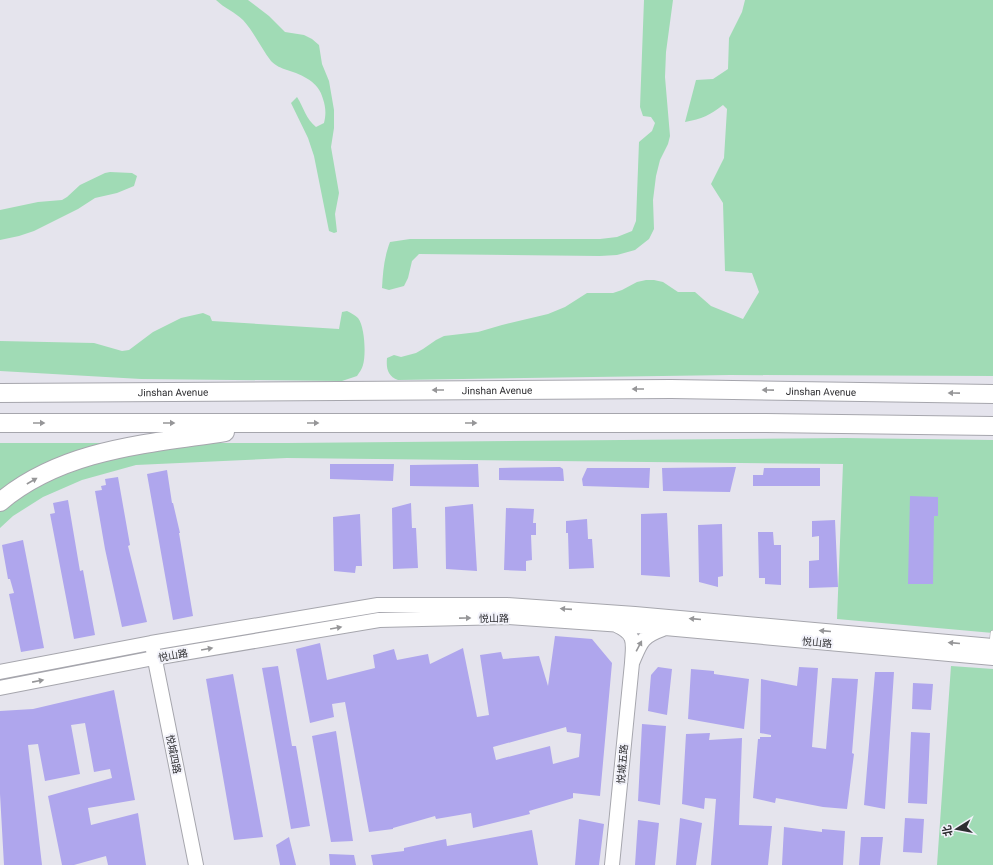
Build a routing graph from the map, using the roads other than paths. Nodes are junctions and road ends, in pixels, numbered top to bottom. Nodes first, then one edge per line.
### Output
1 (0, 382) edge
2 (115, 391) junction
3 (0, 393) edge
4 (993, 394) edge
5 (0, 423) edge
6 (282, 423) junction
7 (993, 426) edge
8 (0, 502) edge
9 (614, 624) junction
10 (665, 628) junction
11 (151, 643) junction
12 (993, 646) edge
13 (154, 658) junction
14 (632, 663) junction
15 (0, 672) edge
16 (0, 688) edge
17 (196, 865) edge
18 (612, 865) edge

1 - 2 highway
2 - 3 highway, Jinshan Avenue
4 -> 2 highway, Jinshan Avenue
5 -> 6 highway
6 -> 7 highway
8 -> 6 highway
9 - 10 main road, 悦山路
13 -> 9 main road, 悦山路
9 - 14 main road
10 - 12 main road, 悦山路
14 -> 10 main road
12 -> 11 main road, 悦山路
11 - 13 main road, 悦城四路
11 - 15 main road, 悦山路
16 -> 13 main road, 悦山路
13 - 17 main road, 悦城四路
14 - 18 main road, 悦城五路

